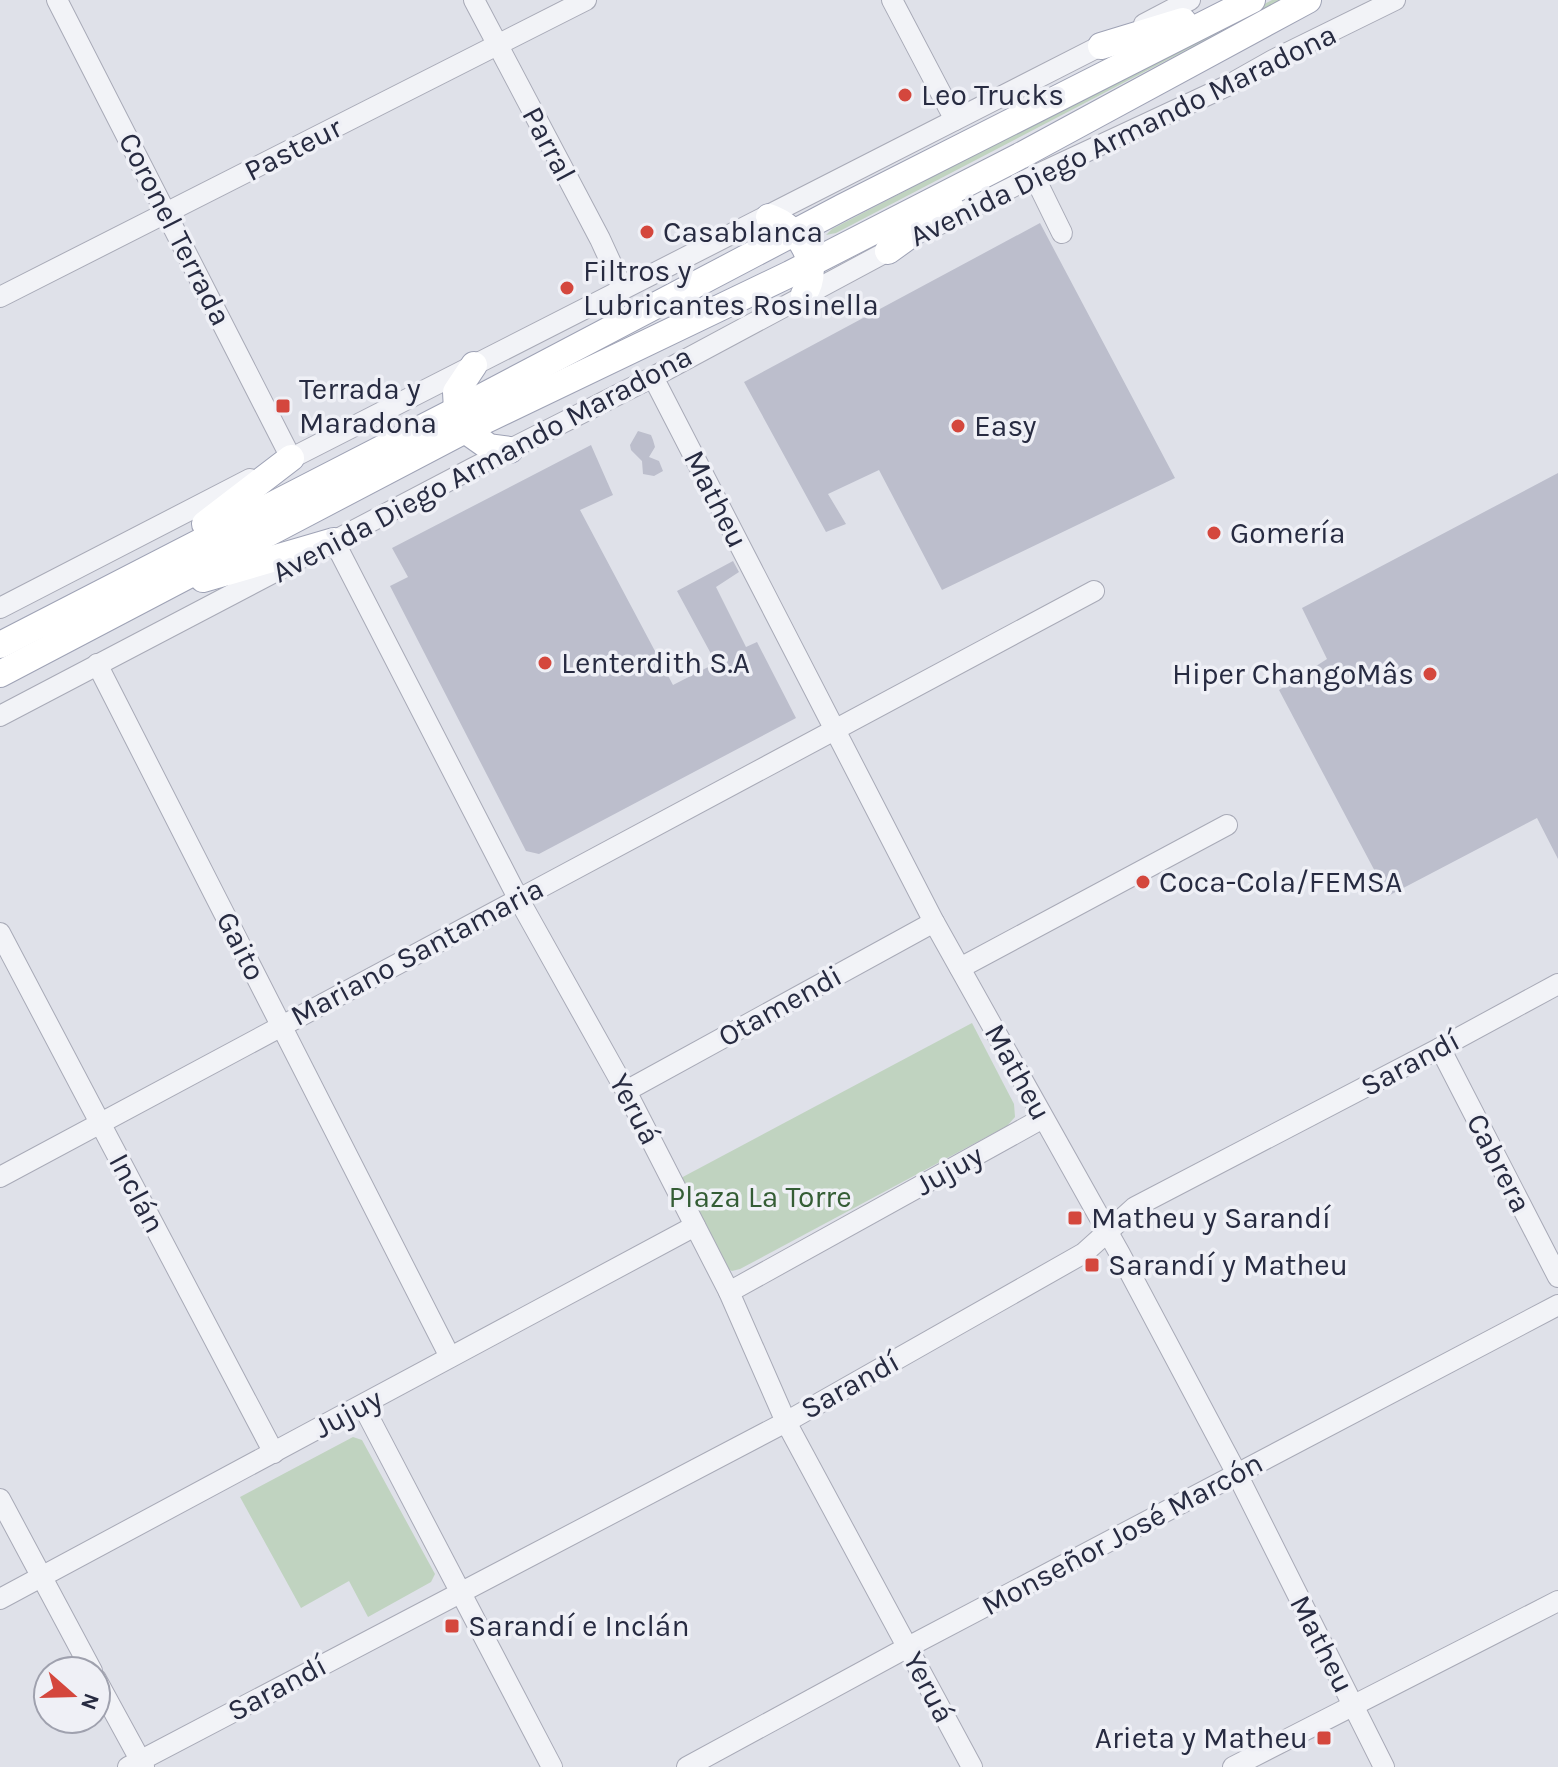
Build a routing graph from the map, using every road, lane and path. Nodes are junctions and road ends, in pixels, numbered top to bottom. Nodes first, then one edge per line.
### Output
1 (57, 0) edge
2 (474, 0) edge
3 (586, 0) edge
4 (892, 0) edge
5 (1190, 0) edge
6 (1252, 0) edge
7 (1308, 0) edge
8 (1395, 0) edge
9 (497, 46) junction
10 (1101, 46) junction
11 (955, 120) junction
12 (1027, 166) junction
13 (167, 213) junction
14 (769, 217) junction
15 (796, 232) junction
16 (1062, 233) dead end
17 (888, 251) joint
18 (810, 263) junction
19 (623, 289) junction
20 (804, 294) junction
21 (0, 297) edge
22 (474, 365) junction
23 (653, 377) junction
24 (461, 420) junction
25 (510, 450) junction
26 (291, 458) junction
27 (334, 541) junction
28 (153, 565) junction
29 (1094, 591) dead end
30 (146, 596) junction
31 (0, 608) edge
32 (0, 645) edge
33 (97, 664) junction
34 (0, 674) edge
35 (0, 716) edge
36 (834, 729) junction
37 (1227, 825) dead end
38 (518, 898) junction
39 (934, 922) junction
40 (0, 933) edge
41 (960, 968) junction
42 (1558, 984) edge
43 (282, 1025) junction
44 (1440, 1048) junction
45 (626, 1091) junction
46 (1043, 1118) junction
47 (100, 1123) junction
48 (0, 1177) edge
49 (695, 1226) junction
50 (1106, 1233) junction
51 (1558, 1277) edge
52 (729, 1292) junction
53 (1558, 1305) edge
54 (450, 1357) junction
55 (363, 1406) junction
56 (786, 1422) junction
57 (274, 1453) junction
58 (1237, 1474) junction
59 (0, 1499) edge
60 (41, 1577) junction
61 (459, 1591) junction
62 (0, 1599) edge
63 (1558, 1601) edge
64 (908, 1647) junction
65 (83, 1655) edge
66 (1352, 1704) junction
67 (112, 1712) edge
68 (138, 1765) edge
69 (552, 1767) edge
70 (687, 1767) edge
71 (972, 1767) edge
72 (1233, 1767) edge
73 (1384, 1767) edge

1 - 13 street, Coronel Terrada
2 - 9 street, Parral
3 - 9 street, Pasteur
4 - 11 street
5 - 10 street
6 - 10 main road
6 - 15 main road, Avenida Diego Armando Maradona
7 - 12 main road, Avenida Diego Armando Maradona
8 - 12 street, Avenida Diego Armando Maradona
9 - 13 street, Pasteur
9 - 19 street, Parral
10 - 11 street
11 - 14 street
12 - 16 street
12 - 17 main road
12 - 18 main road, Avenida Diego Armando Maradona
13 - 21 street, Pasteur
13 - 26 street, Coronel Terrada
14 - 15 main road
14 - 19 street
15 - 18 main road
15 - 24 main road, Avenida Diego Armando Maradona
17 - 20 street, Avenida Diego Armando Maradona
18 - 20 main road
18 - 24 main road, Avenida Diego Armando Maradona
19 - 22 street
20 - 23 street, Avenida Diego Armando Maradona
22 - 24 main road
22 - 26 street
23 - 25 street, Avenida Diego Armando Maradona
23 - 36 street, Matheu
24 - 25 main road
24 - 28 main road, Avenida Diego Armando Maradona
24 - 30 main road, Avenida Diego Armando Maradona
25 - 27 street, Avenida Diego Armando Maradona
26 - 28 main road
26 - 31 street
27 - 30 main road
27 - 33 street, Avenida Diego Armando Maradona
27 - 38 street, Yeruá
28 - 32 main road, Avenida Diego Armando Maradona
29 - 36 street, Mariano Santamaria
30 - 34 main road, Avenida Diego Armando Maradona
33 - 35 street, Avenida Diego Armando Maradona
33 - 43 street, Gaito
36 - 38 street, Mariano Santamaria
36 - 39 street, Matheu
37 - 41 street
38 - 43 street, Mariano Santamaria
38 - 45 street, Yeruá
39 - 41 street, Matheu
39 - 45 street, Otamendi
40 - 47 street, Inclán
41 - 46 street, Matheu
42 - 44 street, Sarandí
43 - 47 street, Mariano Santamaria
43 - 54 street, Gaito
44 - 50 street, Sarandí
44 - 51 street, Cabrera
45 - 49 street, Yeruá
46 - 50 street, Matheu
46 - 52 street, Jujuy
47 - 48 street, Mariano Santamaria
47 - 57 street, Inclán
49 - 52 street, Yeruá
49 - 54 street, Jujuy
50 - 56 street, Sarandí
50 - 58 street, Matheu
52 - 56 street, Yeruá
53 - 58 street, Monseñor José Marcón
54 - 55 street, Jujuy
55 - 57 street, Jujuy
55 - 61 street
56 - 61 street, Sarandí
56 - 64 street, Yeruá
57 - 60 street, Jujuy
58 - 64 street, Monseñor José Marcón
58 - 66 street, Matheu
59 - 60 street
60 - 62 street, Jujuy
60 - 65 street
61 - 68 street, Sarandí
61 - 69 street
63 - 66 street
64 - 70 street, Monseñor José Marcón
64 - 71 street, Yeruá
66 - 72 street
66 - 73 street, Matheu
67 - 68 street

